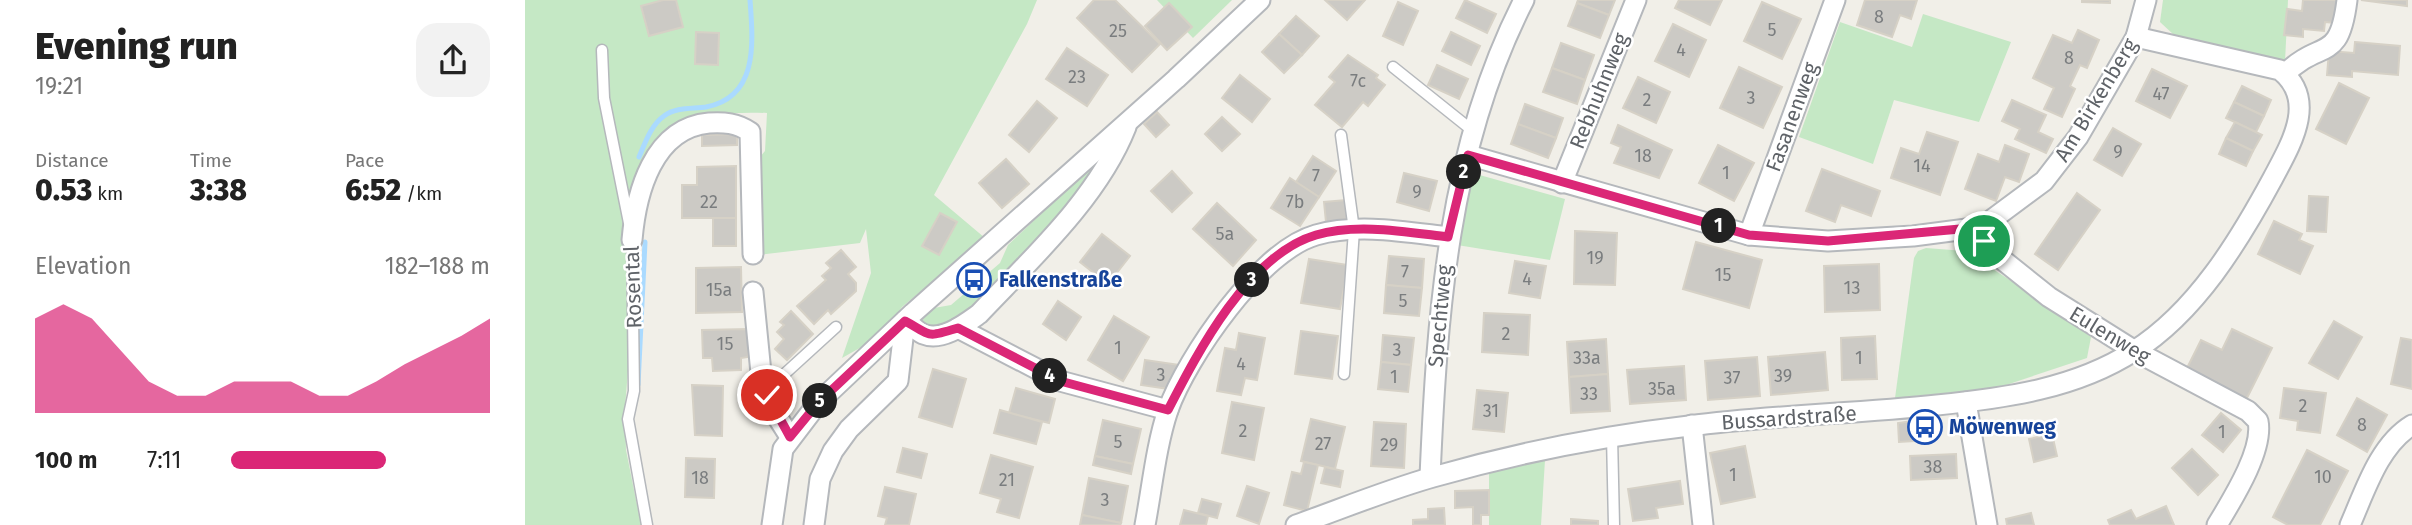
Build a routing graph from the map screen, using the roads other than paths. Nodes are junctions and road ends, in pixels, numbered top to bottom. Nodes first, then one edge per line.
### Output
1 (1260, 0) edge
2 (1524, 0) edge
3 (1636, 0) edge
4 (1835, 0) edge
5 (2146, 0) edge
6 (2347, 0) edge
7 (2136, 37) junction
8 (602, 50) dead end
9 (1393, 67) dead end
10 (2285, 74) junction
11 (1128, 122) junction
12 (1473, 131) junction
13 (1342, 135) dead end
14 (1468, 155) junction
15 (1562, 183) junction
16 (1982, 227) junction
17 (1354, 230) junction
18 (1749, 235) junction
19 (1448, 237) junction
20 (632, 240) junction
21 (753, 254) dead end
22 (753, 292) dead end
23 (905, 321) junction
24 (836, 327) dead end
25 (958, 328) junction
26 (2135, 351) junction
27 (1344, 374) dead end
28 (767, 395) junction
29 (1966, 402) junction
30 (1168, 410) junction
31 (1692, 425) junction
32 (2412, 425) edge
33 (1612, 436) junction
34 (790, 437) junction
35 (1430, 477) junction
36 (647, 525) edge
37 (772, 525) edge
38 (814, 525) edge
39 (1145, 525) edge
40 (1296, 525) edge
41 (1614, 525) edge
42 (1703, 525) edge
43 (1987, 525) edge
44 (2217, 525) edge
45 (2350, 525) edge

1 - 11 street
2 - 12 street, Spechtweg
3 - 15 street, Rebhuhnweg
4 - 18 street, Fasanenweg
5 - 7 street, Am Birkenberg
6 - 10 street
7 - 10 street
7 - 16 street, Am Birkenberg
8 - 20 lane, Rosental
9 - 12 lane
10 - 26 street, Bussardstraße
11 - 23 street
11 - 25 street
12 - 14 street, Spechtweg
13 - 17 lane
14 - 15 street
14 - 19 street, Spechtweg
15 - 18 street
16 - 18 street
16 - 26 street, Eulenweg
17 - 19 street
17 - 27 lane
17 - 30 street
19 - 35 street, Spechtweg
20 - 21 street
20 - 36 lane, Rosental
22 - 28 street
23 - 25 street
23 - 34 street
23 - 38 street
24 - 28 lane
25 - 30 street
26 - 29 street, Bussardstraße
26 - 44 street, Eulenweg
28 - 34 street
29 - 31 street, Bussardstraße
29 - 43 street
30 - 39 street
31 - 33 street, Bussardstraße
31 - 42 street
32 - 45 street
33 - 35 street, Bussardstraße
33 - 41 lane
34 - 37 street
35 - 40 street, Bussardstraße

